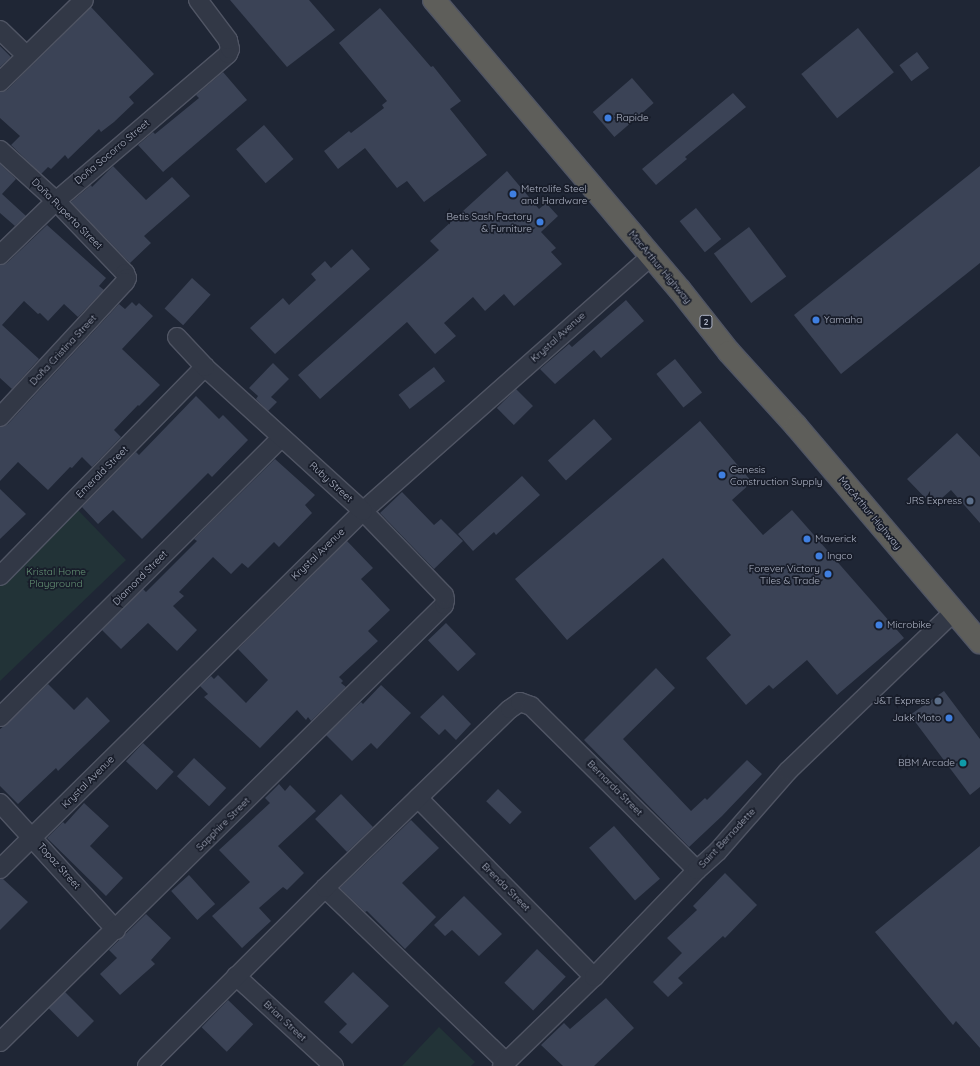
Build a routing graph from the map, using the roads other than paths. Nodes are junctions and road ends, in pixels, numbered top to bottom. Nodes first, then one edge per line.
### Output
1 (84, 0) edge
2 (198, 0) edge
3 (434, 0) edge
4 (0, 30) edge
5 (26, 55) junction
6 (0, 82) edge
7 (0, 150) edge
8 (56, 201) junction
9 (0, 255) edge
10 (651, 256) junction
11 (125, 282) joint
12 (177, 337) dead end
13 (205, 367) junction
14 (3, 408) edge
15 (281, 438) junction
16 (363, 511) junction
17 (0, 576) edge
18 (444, 605) joint
19 (954, 612) junction
20 (980, 642) edge
21 (0, 717) edge
22 (418, 798) junction
23 (0, 803) edge
24 (33, 837) junction
25 (0, 869) edge
26 (697, 870) junction
27 (325, 888) junction
28 (116, 930) junction
29 (236, 976) junction
30 (594, 977) junction
31 (0, 1042) edge
32 (157, 1063) edge
33 (504, 1064) edge
34 (334, 1066) edge

1 - 5 street
2 - 8 street, Doña Socorro Street
3 - 10 highway, MacArthur Highway / 2
4 - 5 street
5 - 6 street
7 - 8 street, Doña Ruperta Street
8 - 9 street, Doña Socorro Street
8 - 11 street, Doña Ruperta Street
10 - 16 street, Krystal Avenue
10 - 19 highway, MacArthur Highway / 2
11 - 14 street, Doña Cristina Street
12 - 13 street, Ruby Street
13 - 15 street, Ruby Street
13 - 17 street, Emerald Street
15 - 16 street, Ruby Street
15 - 21 street, Diamond Street
16 - 18 street, Ruby Street
16 - 24 street, Krystal Avenue
18 - 28 street, Sapphire Street
19 - 20 highway, MacArthur Highway / 2
19 - 26 street, Saint Bernadette
22 - 26 street, Bernarda Street
22 - 27 street
22 - 30 street, Brenda Street
23 - 24 street, Topaz Street
24 - 25 street, Krystal Avenue
24 - 28 street, Topaz Street
26 - 30 street, Saint Bernadette
27 - 29 street
27 - 33 street
28 - 31 street, Sapphire Street
29 - 32 street
29 - 34 street, Brian Street
30 - 33 street, Saint Bernadette

